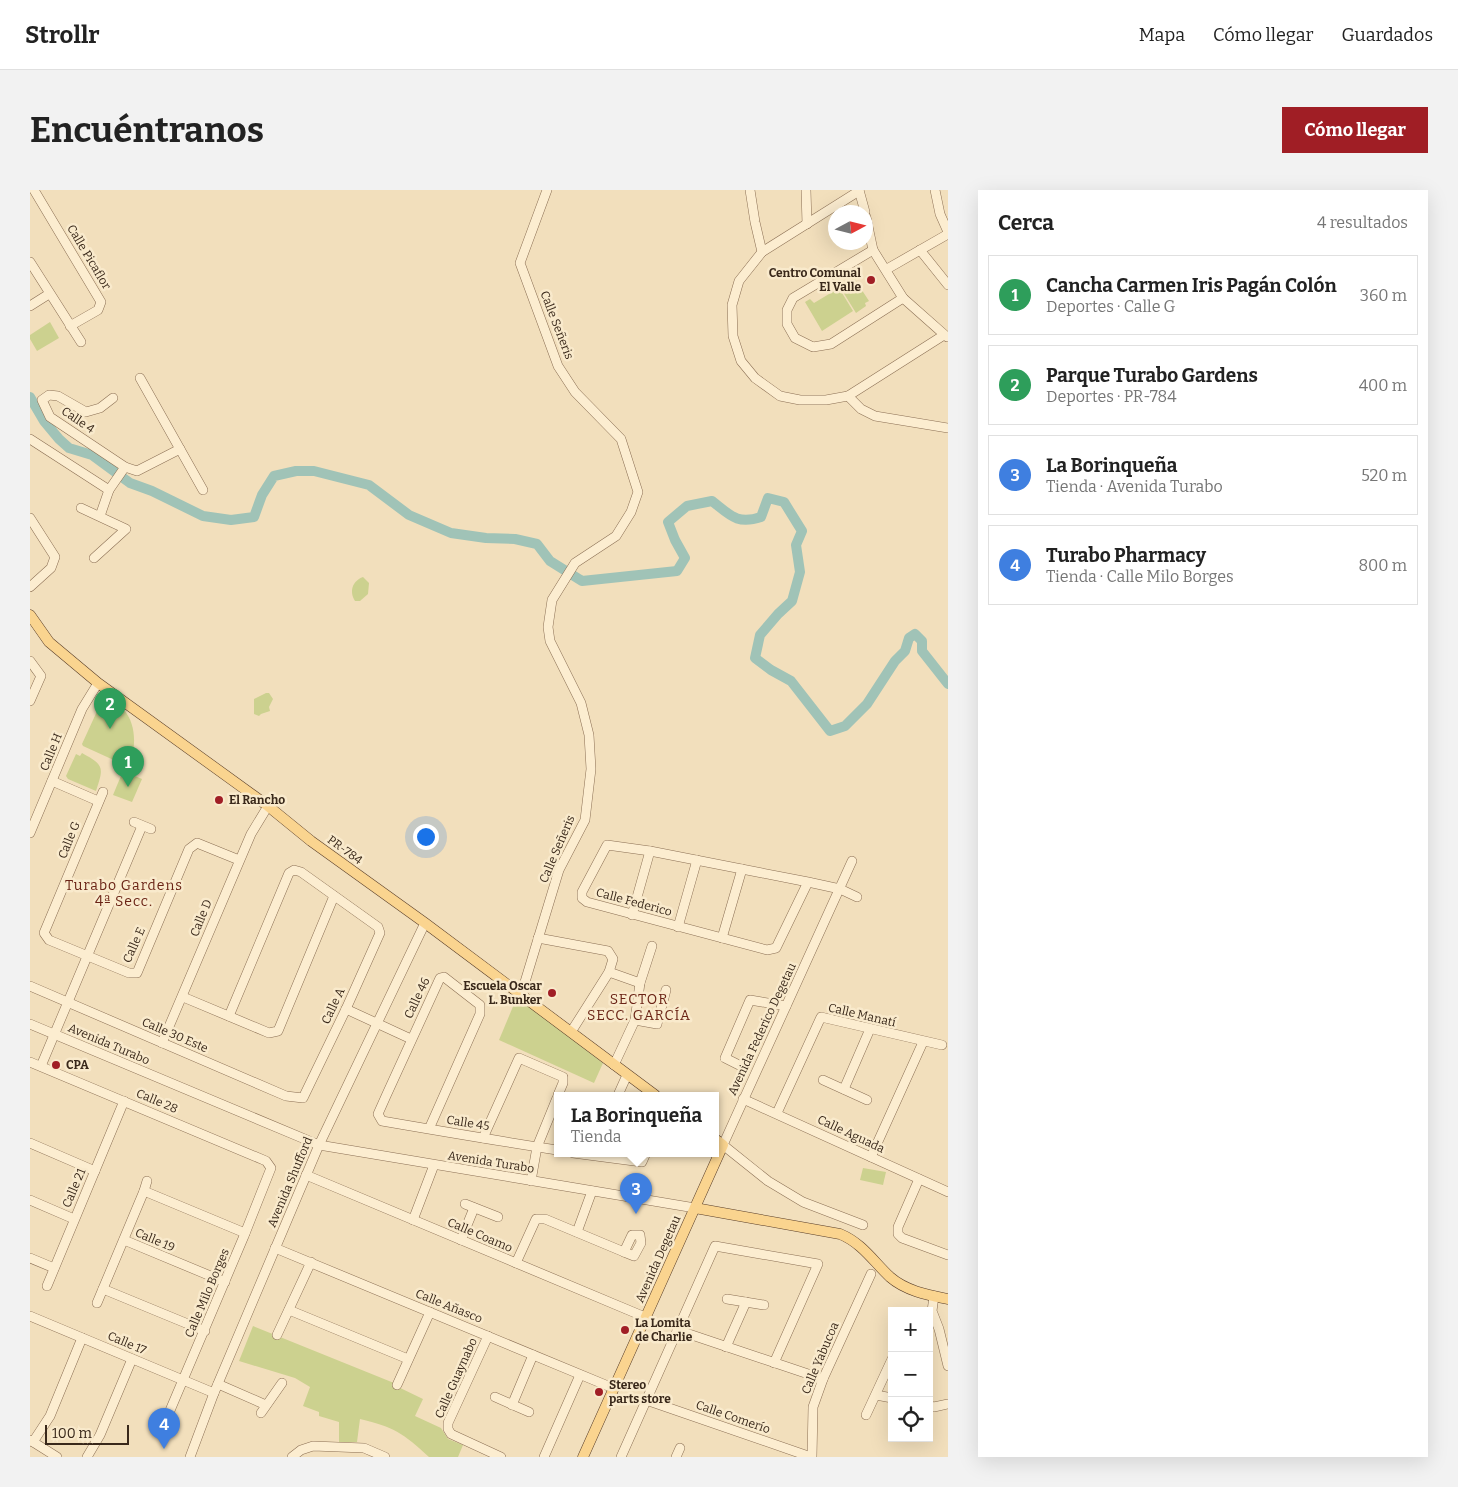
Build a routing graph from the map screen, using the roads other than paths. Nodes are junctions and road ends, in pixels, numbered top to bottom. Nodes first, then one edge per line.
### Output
1 (34, 190) edge
2 (547, 190) edge
3 (750, 190) edge
4 (806, 190) edge
5 (859, 190) edge
6 (935, 190) edge
7 (862, 205) edge
8 (807, 224) junction
9 (948, 233) edge
10 (873, 250) joint
11 (920, 250) junction
12 (762, 252) junction
13 (30, 262) edge
14 (887, 269) junction
15 (948, 286) edge
16 (49, 294) junction
17 (903, 298) junction
18 (30, 306) edge
19 (70, 326) junction
20 (946, 336) edge
21 (80, 342) dead end
22 (140, 378) dead end
23 (848, 396) junction
24 (113, 398) dead end
25 (948, 428) edge
26 (30, 439) edge
27 (180, 449) junction
28 (124, 470) junction
29 (112, 486) junction
30 (203, 490) dead end
31 (81, 508) dead end
32 (100, 516) junction
33 (30, 518) edge
34 (94, 558) dead end
35 (30, 587) edge
36 (30, 615) edge
37 (30, 661) edge
38 (98, 683) junction
39 (30, 701) edge
40 (52, 781) junction
41 (102, 792) dead end
42 (98, 801) junction
43 (268, 806) junction
44 (142, 826) dead end
45 (30, 833) edge
46 (650, 851) junction
47 (239, 860) junction
48 (697, 860) junction
49 (852, 860) dead end
50 (742, 869) junction
51 (808, 882) junction
52 (840, 888) junction
53 (334, 896) junction
54 (857, 897) dead end
55 (632, 914) junction
56 (425, 922) junction
57 (678, 927) junction
58 (538, 938) junction
59 (722, 938) junction
60 (652, 946) dead end
61 (88, 957) junction
62 (609, 972) junction
63 (640, 983) junction
64 (30, 986) edge
65 (666, 990) dead end
66 (520, 995) junction
67 (183, 997) junction
68 (69, 1004) junction
69 (786, 1006) junction
70 (346, 1009) junction
71 (229, 1016) junction
72 (635, 1020) junction
73 (377, 1023) junction
74 (30, 1024) edge
75 (870, 1029) junction
76 (570, 1032) junction
77 (55, 1035) junction
78 (411, 1039) junction
79 (923, 1042) junction
80 (162, 1043) junction
81 (942, 1045) dead end
82 (30, 1062) edge
83 (614, 1065) junction
84 (42, 1066) junction
85 (745, 1068) dead end
86 (627, 1074) junction
87 (823, 1080) dead end
88 (844, 1088) junction
89 (307, 1089) joint
90 (560, 1092) edge
91 (619, 1092) edge
92 (651, 1092) edge
93 (744, 1100) junction
94 (867, 1100) dead end
95 (124, 1101) junction
96 (554, 1106) edge
97 (777, 1113) junction
98 (378, 1114) joint
99 (430, 1129) junction
100 (483, 1138) junction
101 (719, 1142) edge
102 (30, 1143) edge
103 (319, 1145) junction
104 (536, 1147) junction
105 (554, 1150) edge
106 (610, 1157) edge
107 (644, 1157) edge
108 (714, 1157) edge
109 (871, 1157) junction
110 (434, 1165) junction
111 (271, 1168) joint
112 (95, 1171) junction
113 (306, 1175) junction
114 (919, 1179) junction
115 (147, 1181) dead end
116 (531, 1181) junction
117 (592, 1191) junction
118 (144, 1192) junction
119 (948, 1192) edge
120 (30, 1200) edge
121 (695, 1208) junction
122 (498, 1217) dead end
123 (74, 1219) junction
124 (413, 1220) junction
125 (863, 1224) dead end
126 (577, 1232) junction
127 (245, 1233) junction
128 (124, 1240) junction
129 (461, 1240) junction
130 (275, 1248) junction
131 (624, 1252) dead end
132 (948, 1255) edge
133 (30, 1258) edge
134 (311, 1262) junction
135 (516, 1263) junction
136 (54, 1268) junction
137 (870, 1274) dead end
138 (225, 1282) junction
139 (46, 1286) dead end
140 (103, 1289) junction
141 (934, 1296) junction
142 (727, 1299) dead end
143 (948, 1299) edge
144 (746, 1302) junction
145 (97, 1303) dead end
146 (764, 1305) dead end
147 (289, 1310) junction
148 (430, 1312) junction
149 (645, 1317) junction
150 (31, 1319) edge
151 (677, 1330) junction
152 (204, 1331) junction
153 (276, 1335) dead end
154 (488, 1336) junction
155 (82, 1338) junction
156 (726, 1347) junction
157 (533, 1355) junction
158 (132, 1359) junction
159 (408, 1359) junction
160 (774, 1363) junction
161 (948, 1366) edge
162 (888, 1368) edge
163 (580, 1375) junction
164 (183, 1380) junction
165 (823, 1380) junction
166 (282, 1383) dead end
167 (218, 1384) junction
168 (397, 1385) dead end
169 (613, 1388) junction
170 (214, 1393) junction
171 (876, 1395) junction
172 (494, 1397) dead end
173 (888, 1397) edge
174 (646, 1400) junction
175 (948, 1404) edge
176 (512, 1405) junction
177 (933, 1407) edge
178 (528, 1412) dead end
179 (866, 1416) dead end
180 (163, 1427) dead end
181 (32, 1441) edge
182 (680, 1448) dead end
183 (57, 1457) edge
184 (87, 1457) edge
185 (190, 1457) edge
186 (292, 1457) edge
187 (385, 1457) edge
188 (501, 1457) edge
189 (544, 1457) edge
190 (583, 1457) edge
191 (621, 1457) edge
192 (676, 1457) edge
193 (811, 1457) edge

1 - 19 street, Calle Picaflor
2 - 58 street, Calle Señeris
3 - 12 street
4 - 8 street
5 - 7 street
5 - 8 street
6 - 9 street
8 - 12 street
9 - 11 street
10 - 14 street
10 - 17 street
11 - 14 street
11 - 15 street
12 - 23 street
13 - 16 street
14 - 17 street
16 - 18 street
16 - 19 street
17 - 20 street
19 - 21 street
20 - 23 street
22 - 27 street
23 - 25 street
24 - 28 street, Calle 4
26 - 29 street
27 - 28 street
27 - 30 street
28 - 29 street
29 - 32 street
31 - 32 street
32 - 34 street
33 - 35 street
36 - 38 main road, PR-784 / PR-784
37 - 39 street
38 - 40 street, Calle H
38 - 43 main road, PR-784 / PR-784
40 - 42 street
40 - 45 street, Calle H
41 - 42 street, Calle G
42 - 61 street, Calle G
43 - 47 street, Calle D
43 - 56 main road, PR-784 / PR-784
44 - 61 street
46 - 48 street, Calle Federico
46 - 55 street
46 - 55 street, Calle Federico
47 - 61 street, Calle E
47 - 67 street, Calle D
48 - 50 street, Calle Federico
48 - 57 street
49 - 52 street, Avenida Federico Degetau
50 - 51 street, Calle Federico
50 - 59 street
51 - 52 street, Calle Federico
51 - 59 street, Calle Federico
52 - 54 street, Calle Federico
52 - 69 street, Avenida Federico Degetau
53 - 70 street, Calle A
53 - 71 street
53 - 71 street
55 - 57 street, Calle Federico
56 - 66 main road, PR-784 / PR-784
56 - 73 street, Avenida Shufford
57 - 59 street, Calle Federico
58 - 62 street
58 - 66 street, Calle Señeris
60 - 63 street
61 - 68 street
62 - 63 street
62 - 76 street
63 - 72 street
64 - 68 street, Calle 30 Este
65 - 72 street
66 - 76 main road, PR-784 / PR-784
67 - 71 street
67 - 80 street, Calle D
68 - 77 street
68 - 80 street, Calle 30 Este
69 - 85 street
69 - 93 street, Avenida Federico Degetau
70 - 73 street
70 - 89 street, Calle A
72 - 83 street
73 - 78 street
73 - 103 street, Avenida Shufford
74 - 77 street, Avenida Turabo
75 - 79 street, Calle Manatí
75 - 88 street
75 - 97 street, Calle Manatí
76 - 83 main road, PR-784 / PR-784
77 - 84 street
77 - 103 street, Avenida Turabo
78 - 98 street, Calle 46
78 - 99 street, Calle 46
79 - 81 street, Calle Manatí
79 - 109 street
80 - 89 street, Calle 30 Este
82 - 84 street, Calle 28
83 - 86 main road, PR-784 / PR-784
84 - 95 street, Calle 28
86 - 91 street
86 - 92 main road, PR-784 / PR-784
87 - 88 street
88 - 94 street
90 - 100 street
93 - 97 street, Calle Aguada
93 - 101 street, Avenida Federico Degetau
95 - 111 street, Calle 28
95 - 112 street, Calle 21
96 - 104 street
97 - 109 street, Calle Aguada
98 - 99 street, Calle 45
99 - 100 street, Calle 45
100 - 104 street, Calle 45
101 - 125 street
102 - 112 street
103 - 110 street, Avenida Turabo
103 - 113 street, Avenida Shufford
104 - 105 street, Calle 45
104 - 116 street
106 - 107 street
108 - 121 main road, Avenida Federico Degetau
109 - 114 street, Calle Aguada
110 - 116 street, Avenida Turabo
110 - 124 street
111 - 127 street, Calle Milo Borges
112 - 123 street, Calle 21
113 - 124 street, Calle Coamo
113 - 130 street, Avenida Shufford
114 - 119 street, Calle Aguada
114 - 132 street
115 - 118 street, Calle 19
116 - 117 street, Avenida Turabo
117 - 121 street, Avenida Turabo
117 - 126 street
118 - 127 street
118 - 128 street, Calle 19
120 - 123 street
121 - 141 main road, Avenida Turabo
121 - 149 main road, Avenida Degetau
122 - 129 street
123 - 136 street, Calle 21
124 - 129 street, Calle Coamo
126 - 131 street
126 - 135 street
127 - 138 street, Calle Milo Borges
128 - 138 street, Calle 19
128 - 140 street
129 - 135 street, Calle Coamo
130 - 134 street, Calle Añasco
130 - 167 street, Avenida Shufford
133 - 136 street
134 - 147 street
134 - 148 street, Calle Añasco
135 - 149 street, Calle Coamo
136 - 139 street, Calle 21
137 - 165 street, Calle Yabucoa
138 - 152 street, Calle Milo Borges
140 - 145 street
140 - 152 street
141 - 143 main road, Avenida Turabo
141 - 161 street
142 - 144 street
144 - 146 street
144 - 156 street
147 - 153 street
147 - 159 street
148 - 154 street, Calle Añasco
148 - 159 street
149 - 169 main road, Avenida Degetau
150 - 155 street, Calle 17
151 - 156 street
151 - 160 street
151 - 174 street
152 - 164 street, Calle Milo Borges
154 - 157 street, Calle Añasco
154 - 188 street, Calle Guaynabo
155 - 158 street, Calle 17
155 - 181 street
156 - 160 street
157 - 163 street, Calle Añasco
157 - 176 street
158 - 164 street, Calle 17
158 - 184 street
159 - 168 street
160 - 165 street
162 - 171 street
163 - 169 street, Calle Añasco
163 - 189 street
164 - 170 street, Calle 17
164 - 180 street, Calle Milo Borges
165 - 193 street, Calle Yabucoa
166 - 167 street
167 - 170 street, Avenida Shufford
169 - 190 main road, Avenida Degetau
170 - 185 street, Avenida Shufford
171 - 173 street
171 - 179 street
172 - 176 street
174 - 191 street
174 - 193 street, Calle Comerío
175 - 177 street
176 - 178 street
181 - 183 street
182 - 192 street
186 - 187 street

